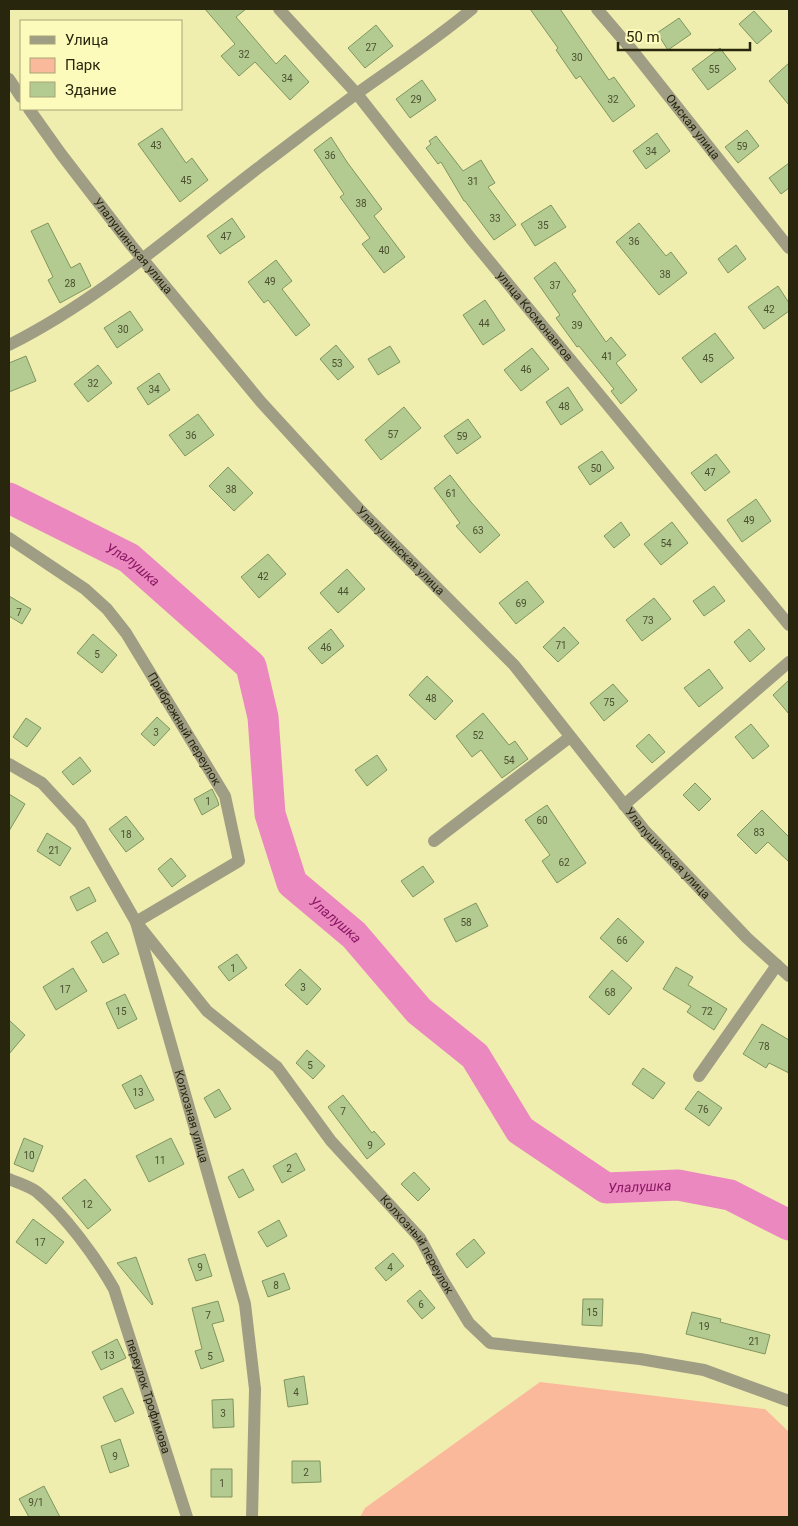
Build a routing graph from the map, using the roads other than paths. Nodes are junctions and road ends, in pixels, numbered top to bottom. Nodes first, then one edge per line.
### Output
1 (279, 9) edge
2 (472, 9) edge
3 (597, 9) edge
4 (9, 79) edge
5 (356, 94) junction
6 (20, 96) edge
7 (30, 110) edge
8 (789, 248) edge
9 (142, 260) junction
10 (9, 345) edge
11 (10, 541) edge
12 (789, 625) edge
13 (789, 662) edge
14 (570, 737) junction
15 (9, 764) edge
16 (624, 806) junction
17 (434, 841) dead end
18 (136, 922) junction
19 (778, 965) junction
20 (789, 976) edge
21 (699, 1076) dead end
22 (9, 1179) edge
23 (789, 1401) edge
24 (187, 1517) edge
25 (252, 1517) edge

1 - 5 street, улица Космонавтов
2 - 5 street
3 - 8 street, Омская улица
4 - 6 street
5 - 9 street
5 - 12 street, улица Космонавтов
7 - 9 street, Улалушинская улица
9 - 10 street
9 - 14 street, Улалушинская улица
11 - 18 street, Прибрежный переулок
13 - 16 street
14 - 16 street, Улалушинская улица
14 - 17 street
15 - 18 street, Колхозная улица
16 - 19 street, Улалушинская улица
18 - 23 street, Колхозный переулок
18 - 25 street, Колхозная улица
19 - 20 street, Улалушинская улица
19 - 21 street
22 - 24 street, переулок Трофимова

